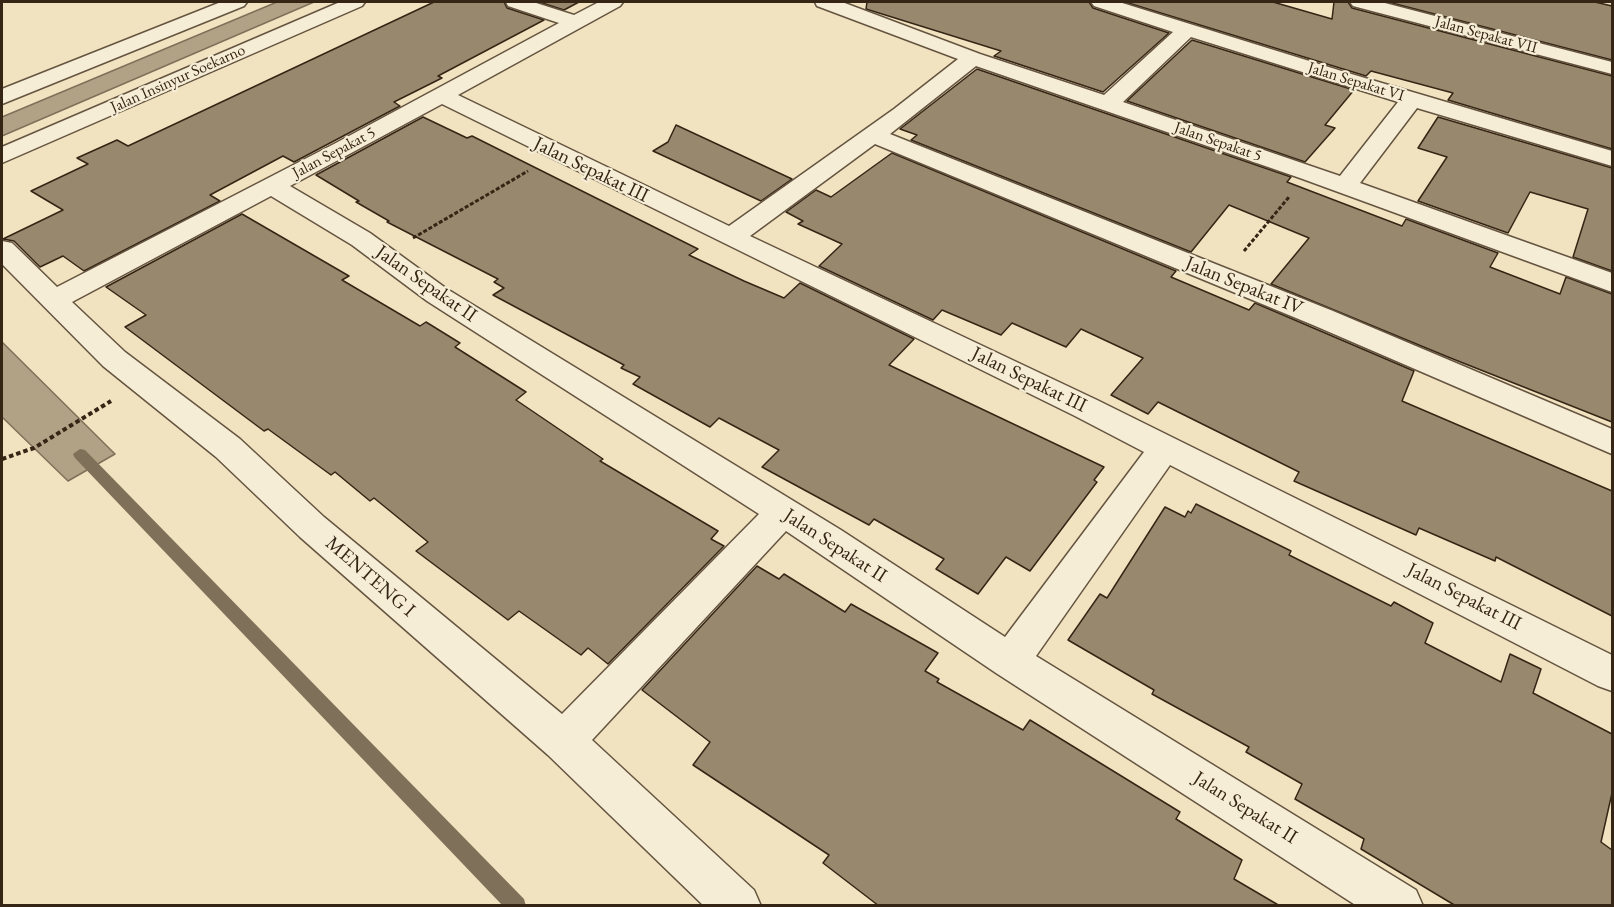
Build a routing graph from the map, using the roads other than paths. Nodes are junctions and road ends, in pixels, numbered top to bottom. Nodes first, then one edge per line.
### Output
1 (237, 2) edge
2 (355, 2) edge
3 (515, 2) edge
4 (613, 2) edge
5 (824, 2) edge
6 (1101, 2) edge
7 (1367, 2) edge
8 (576, 22) junction
9 (1188, 29) junction
10 (973, 58) junction
11 (1612, 68) edge
12 (441, 95) junction
13 (2, 97) edge
14 (1412, 99) junction
15 (1108, 104) junction
16 (873, 135) junction
17 (2, 156) edge
18 (1612, 159) edge
19 (272, 186) junction
20 (1345, 186) junction
21 (730, 237) junction
22 (2, 249) edge
23 (1612, 283) edge
24 (53, 300) junction
25 (1612, 442) edge
26 (1165, 448) junction
27 (783, 512) junction
28 (1010, 661) junction
29 (1612, 674) edge
30 (563, 741) junction
31 (732, 904) edge
32 (1400, 906) edge

1 - 13 street
2 - 17 street, Jalan Insinyur Soekarno
3 - 8 street
4 - 8 street, Jalan Sepakat 5
5 - 10 street, Jalan Sepakat 5
6 - 9 street, Jalan Sepakat VI
7 - 11 street, Jalan Sepakat VII
8 - 12 street, Jalan Sepakat 5
9 - 14 street, Jalan Sepakat VI
9 - 15 street
10 - 15 street, Jalan Sepakat 5
10 - 16 street
12 - 19 street, Jalan Sepakat 5
12 - 21 street, Jalan Sepakat III
14 - 18 street, Jalan Sepakat VI
14 - 20 street
15 - 20 street, Jalan Sepakat 5
16 - 21 street
16 - 25 street, Jalan Sepakat IV
19 - 24 street, Jalan Sepakat 5
19 - 27 street, Jalan Sepakat II
20 - 23 street, Jalan Sepakat 5
21 - 26 street, Jalan Sepakat III
22 - 24 street, MENTENG I
24 - 30 street, MENTENG I
26 - 28 street
26 - 29 street, Jalan Sepakat III
27 - 28 street, Jalan Sepakat II
27 - 30 street
28 - 32 street, Jalan Sepakat II
30 - 31 street, MENTENG I

